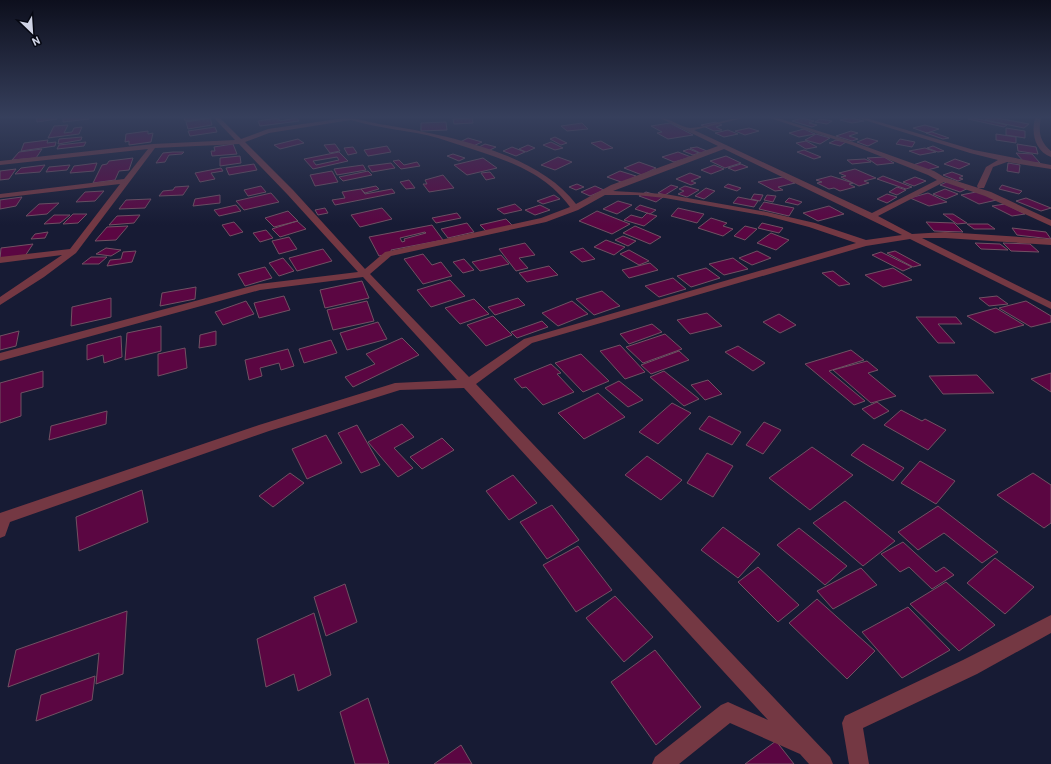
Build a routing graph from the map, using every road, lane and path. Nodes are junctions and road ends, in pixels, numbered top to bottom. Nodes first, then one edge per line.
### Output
1 (85, 154) edge
2 (148, 154) edge
3 (252, 154) edge
4 (492, 154) edge
5 (706, 154) edge
6 (742, 154) edge
7 (880, 154) edge
8 (979, 154) edge
9 (1006, 160) junction
10 (0, 163) edge
11 (1051, 167) edge
12 (941, 179) junction
13 (127, 181) junction
14 (981, 186) dead end
15 (600, 194) junction
16 (0, 196) edge
17 (575, 208) junction
18 (872, 216) junction
19 (1051, 223) edge
20 (913, 236) junction
21 (1051, 242) edge
22 (866, 243) junction
23 (73, 251) junction
24 (0, 260) edge
25 (365, 274) junction
26 (0, 302) edge
27 (1051, 306) edge
28 (0, 357) edge
29 (468, 384) junction
30 (1, 523) edge
31 (1051, 624) edge
32 (804, 746) junction
33 (662, 764) edge
34 (823, 764) edge
35 (859, 764) edge

1 - 10 street
2 - 13 street
3 - 25 street
4 - 17 street
5 - 15 street
6 - 18 street
7 - 12 street
8 - 9 street
9 - 11 street
9 - 14 street
12 - 18 street
12 - 19 street
13 - 16 street
13 - 23 street
15 - 17 street
15 - 22 street
17 - 25 street
18 - 20 street
20 - 21 street
20 - 22 street
20 - 27 street
22 - 29 street
23 - 24 street
23 - 26 street
25 - 28 street
25 - 29 street
29 - 30 street
29 - 32 street
31 - 35 street
32 - 33 street
32 - 34 street

